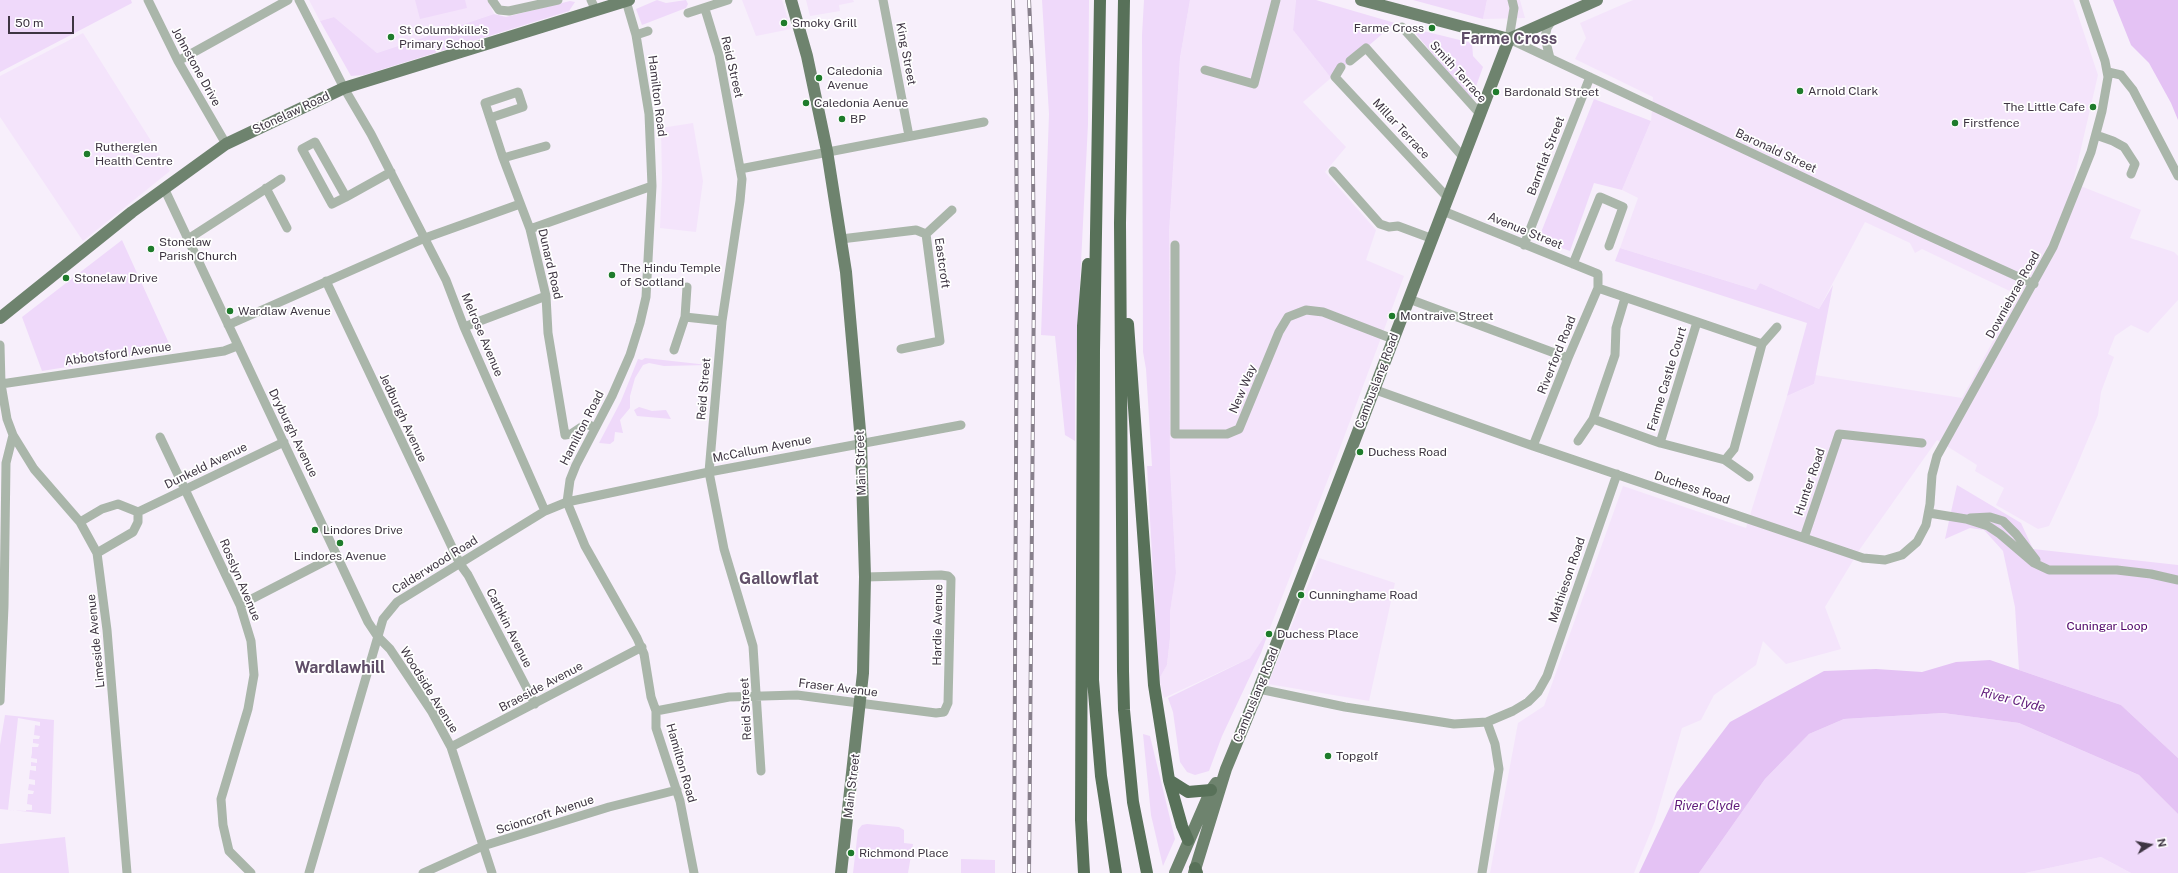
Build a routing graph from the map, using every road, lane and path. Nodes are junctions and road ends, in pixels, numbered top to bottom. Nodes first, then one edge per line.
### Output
1 (148, 0) edge
2 (288, 0) edge
3 (299, 0) edge
4 (492, 0) edge
5 (558, 0) edge
6 (591, 0) edge
7 (728, 0) edge
8 (791, 0) edge
9 (800, 0) edge
10 (883, 0) edge
11 (1100, 0) edge
12 (1124, 0) edge
13 (1276, 0) edge
14 (1361, 0) edge
15 (1512, 0) edge
16 (1597, 0) edge
17 (2084, 0) edge
18 (628, 1) edge
19 (705, 9) junction
20 (596, 12) junction
21 (688, 13) dead end
22 (1553, 19) junction
23 (1402, 27) dead end
24 (648, 31) dead end
25 (636, 35) junction
26 (1509, 39) junction
27 (807, 56) junction
28 (1550, 58) junction
29 (178, 61) junction
30 (1350, 61) dead end
31 (1341, 67) dead end
32 (1205, 70) dead end
33 (2108, 72) junction
34 (1590, 77) junction
35 (344, 88) junction
36 (1480, 115) junction
37 (490, 118) dead end
38 (984, 122) dead end
39 (2096, 135) junction
40 (909, 136) junction
41 (226, 144) junction
42 (546, 146) dead end
43 (827, 151) junction
44 (504, 158) junction
45 (1464, 158) junction
46 (1097, 163) junction
47 (740, 169) junction
48 (1333, 171) dead end
49 (391, 172) junction
50 (2131, 174) dead end
51 (2178, 176) edge
52 (281, 178) dead end
53 (652, 186) junction
54 (164, 188) junction
55 (266, 188) junction
56 (346, 197) junction
57 (1448, 198) junction
58 (520, 204) junction
59 (952, 210) dead end
60 (1443, 211) junction
61 (1120, 223) junction
62 (287, 228) dead end
63 (530, 229) junction
64 (926, 234) junction
65 (425, 238) junction
66 (188, 239) junction
67 (841, 239) junction
68 (1433, 239) junction
69 (1524, 244) junction
70 (1175, 245) dead end
71 (1609, 246) dead end
72 (1573, 264) junction
73 (1598, 274) joint
74 (326, 281) junction
75 (2034, 284) junction
76 (687, 287) dead end
77 (1598, 288) junction
78 (546, 296) junction
79 (1625, 298) junction
80 (1409, 299) junction
81 (685, 317) junction
82 (0, 318) edge
83 (722, 322) junction
84 (1697, 322) junction
85 (228, 325) junction
86 (464, 327) junction
87 (1777, 328) dead end
88 (1393, 339) junction
89 (1762, 344) junction
90 (0, 345) edge
91 (237, 346) junction
92 (901, 349) dead end
93 (674, 350) dead end
94 (1568, 358) junction
95 (1, 384) junction
96 (1373, 389) junction
97 (1594, 419) junction
98 (961, 425) dead end
99 (594, 427) junction
100 (13, 435) junction
101 (160, 437) dead end
102 (1578, 441) dead end
103 (284, 442) junction
104 (861, 442) junction
105 (1922, 442) dead end
106 (1660, 443) junction
107 (1533, 446) junction
108 (1725, 460) junction
109 (709, 472) junction
110 (1617, 474) junction
111 (1749, 477) dead end
112 (186, 490) junction
113 (567, 502) junction
114 (545, 510) junction
115 (138, 512) junction
116 (1929, 513) junction
117 (80, 522) junction
118 (2, 538) edge
119 (1804, 538) junction
120 (97, 553) junction
121 (338, 555) junction
122 (1869, 559) joint
123 (460, 564) junction
124 (865, 576) junction
125 (2178, 580) edge
126 (240, 605) junction
127 (378, 637) junction
128 (642, 647) junction
129 (1259, 689) junction
130 (757, 695) junction
131 (0, 701) edge
132 (861, 703) junction
133 (535, 704) junction
134 (946, 710) joint
135 (656, 711) junction
136 (1487, 722) junction
137 (451, 747) junction
138 (1226, 769) junction
139 (761, 771) dead end
140 (1169, 780) junction
141 (677, 790) junction
142 (1211, 790) junction
143 (1188, 840) junction
144 (483, 846) junction
145 (1116, 871) edge
146 (1146, 871) edge
147 (1195, 871) edge
148 (127, 873) edge
149 (251, 873) edge
150 (309, 873) edge
151 (423, 873) edge
152 (492, 873) edge
153 (694, 873) edge
154 (840, 873) edge
155 (1084, 873) edge
156 (1174, 873) edge
157 (1482, 873) edge

1 - 29 street, Johnstone Drive
2 - 29 street
3 - 35 street, Melrose Avenue
4 - 5 street
6 - 20 street
7 - 19 street
8 - 27 main road, Main Street
9 - 27 main road, Main Street
10 - 40 street, King Street
11 - 46 highway
12 - 61 highway
13 - 32 street
14 - 26 main road
15 - 26 street
16 - 22 main road
17 - 33 street, Downiebrae Road
18 - 20 main road, Stonelaw Road
18 - 25 street, Hamilton Road
19 - 21 street
19 - 47 street, Reid Street
20 - 35 main road, Stonelaw Road
22 - 26 main road
22 - 28 street
23 - 36 street, Smith Terrace
24 - 25 street
25 - 53 street, Hamilton Road
26 - 28 street, Baronald Street
26 - 36 main road, Cambuslang Road
27 - 43 main road, Main Street
28 - 34 street, Baronald Street
29 - 41 street, Johnstone Drive
30 - 45 street
31 - 57 street, Millar Terrace
33 - 39 street, Downiebrae Road
33 - 51 street
34 - 69 street, Barnflat Street
34 - 75 street, Baronald Street
35 - 41 main road, Stonelaw Road
35 - 49 street, Melrose Avenue
36 - 45 main road, Cambuslang Road
37 - 44 street, Dunard Road
38 - 40 street
39 - 50 street
39 - 75 street, Downiebrae Road
40 - 43 street
41 - 54 main road, Stonelaw Road
42 - 44 street
43 - 47 street
43 - 67 main road, Main Street
44 - 58 street, Dunard Road
45 - 57 main road, Cambuslang Road
46 - 145 highway
46 - 155 highway
47 - 83 street, Reid Street
48 - 68 street
49 - 56 street
49 - 65 street, Melrose Avenue
52 - 55 street
53 - 63 street
53 - 99 street, Hamilton Road
54 - 66 street, Dryburgh Avenue
54 - 82 main road, Stonelaw Road
55 - 62 street
55 - 66 street
56 - 56 street
57 - 60 main road, Cambuslang Road
58 - 63 street, Dunard Road
58 - 65 street
59 - 64 street
60 - 68 main road, Cambuslang Road
60 - 69 street, Avenue Street
61 - 140 highway
61 - 146 highway
63 - 78 street, Dunard Road
64 - 67 street, Eastcroft
64 - 92 street, Eastcroft
65 - 74 street
65 - 86 street, Melrose Avenue
66 - 85 street, Dryburgh Avenue
67 - 104 main road, Main Street
68 - 80 main road, Cambuslang Road
69 - 72 street, Avenue Street
70 - 88 street, New Way
71 - 72 street
72 - 73 street, Avenue Street
73 - 77 street, Riverford Road
74 - 85 street
74 - 123 street, Jedburgh Avenue
75 - 116 street, Downiebrae Road
76 - 81 street
77 - 79 street, Farme Castle Court
77 - 94 street, Riverford Road
78 - 86 street
78 - 99 street, Dunard Road
79 - 84 street, Farme Castle Court
79 - 97 street
80 - 88 main road, Cambuslang Road
80 - 94 street
81 - 83 street
81 - 93 street
83 - 109 street, Reid Street
84 - 89 street, Farme Castle Court
84 - 106 street, Farme Castle Court
85 - 91 street, Dryburgh Avenue
86 - 114 street, Melrose Avenue
87 - 89 street
88 - 96 main road, Cambuslang Road
89 - 108 street
90 - 95 street
91 - 95 street, Abbotsford Avenue
91 - 103 street, Dryburgh Avenue
94 - 107 street, Riverford Road
95 - 100 street
96 - 107 street, Duchess Road
96 - 129 main road, Cambuslang Road
97 - 102 street
97 - 106 street, Farme Castle Court
98 - 104 street, McCallum Avenue
99 - 113 street, Hamilton Road
100 - 117 street, Limeside Avenue
100 - 118 street
101 - 112 street, Rosslyn Avenue
103 - 112 street, Dunkeld Avenue
103 - 121 street, Dryburgh Avenue
104 - 109 street, McCallum Avenue
104 - 124 main road, Main Street
105 - 119 street, Hunter Road
106 - 108 street, Farme Castle Court
107 - 110 street, Duchess Road
108 - 111 street, Farme Castle Court
109 - 113 street, McCallum Avenue
109 - 130 street, Reid Street
110 - 119 street, Duchess Road
110 - 136 street, Mathieson Road
112 - 115 street, Dunkeld Avenue
112 - 126 street, Rosslyn Avenue
113 - 114 street, Calderwood Road
113 - 128 street, Hamilton Road
114 - 123 street, Calderwood Road
115 - 117 street
115 - 120 street
116 - 122 street, Downiebrae Road
116 - 125 street
117 - 120 street, Limeside Avenue
118 - 131 street
119 - 122 street, Duchess Road
120 - 148 street, Limeside Avenue
121 - 126 street
121 - 127 street, Dryburgh Avenue
123 - 127 street, Calderwood Road
123 - 133 street, Cathkin Avenue
124 - 132 main road, Main Street
124 - 134 street, Hardie Avenue
126 - 149 street, Rosslyn Avenue
127 - 137 street, Woodside Avenue
127 - 150 street, Calderwood Road
128 - 133 street, Braeside Avenue
128 - 135 street, Hamilton Road
129 - 136 street
129 - 138 main road, Cambuslang Road
130 - 132 street, Fraser Avenue
130 - 135 street, Fraser Avenue
130 - 139 street, Reid Street
132 - 134 street, Fraser Avenue
132 - 154 main road, Main Street
133 - 137 street, Braeside Avenue
135 - 141 street, Hamilton Road
136 - 157 street
137 - 144 street, Woodside Avenue
138 - 142 main road, Cambuslang Road
138 - 147 main road, Cambuslang Road
140 - 142 highway
140 - 143 highway
141 - 144 street, Scioncroft Avenue
141 - 153 street, Hamilton Road
142 - 143 main road, Cambuslang Road
143 - 147 main road
143 - 156 main road, Cambuslang Road
144 - 151 street, Scioncroft Avenue
144 - 152 street, Woodside Avenue

